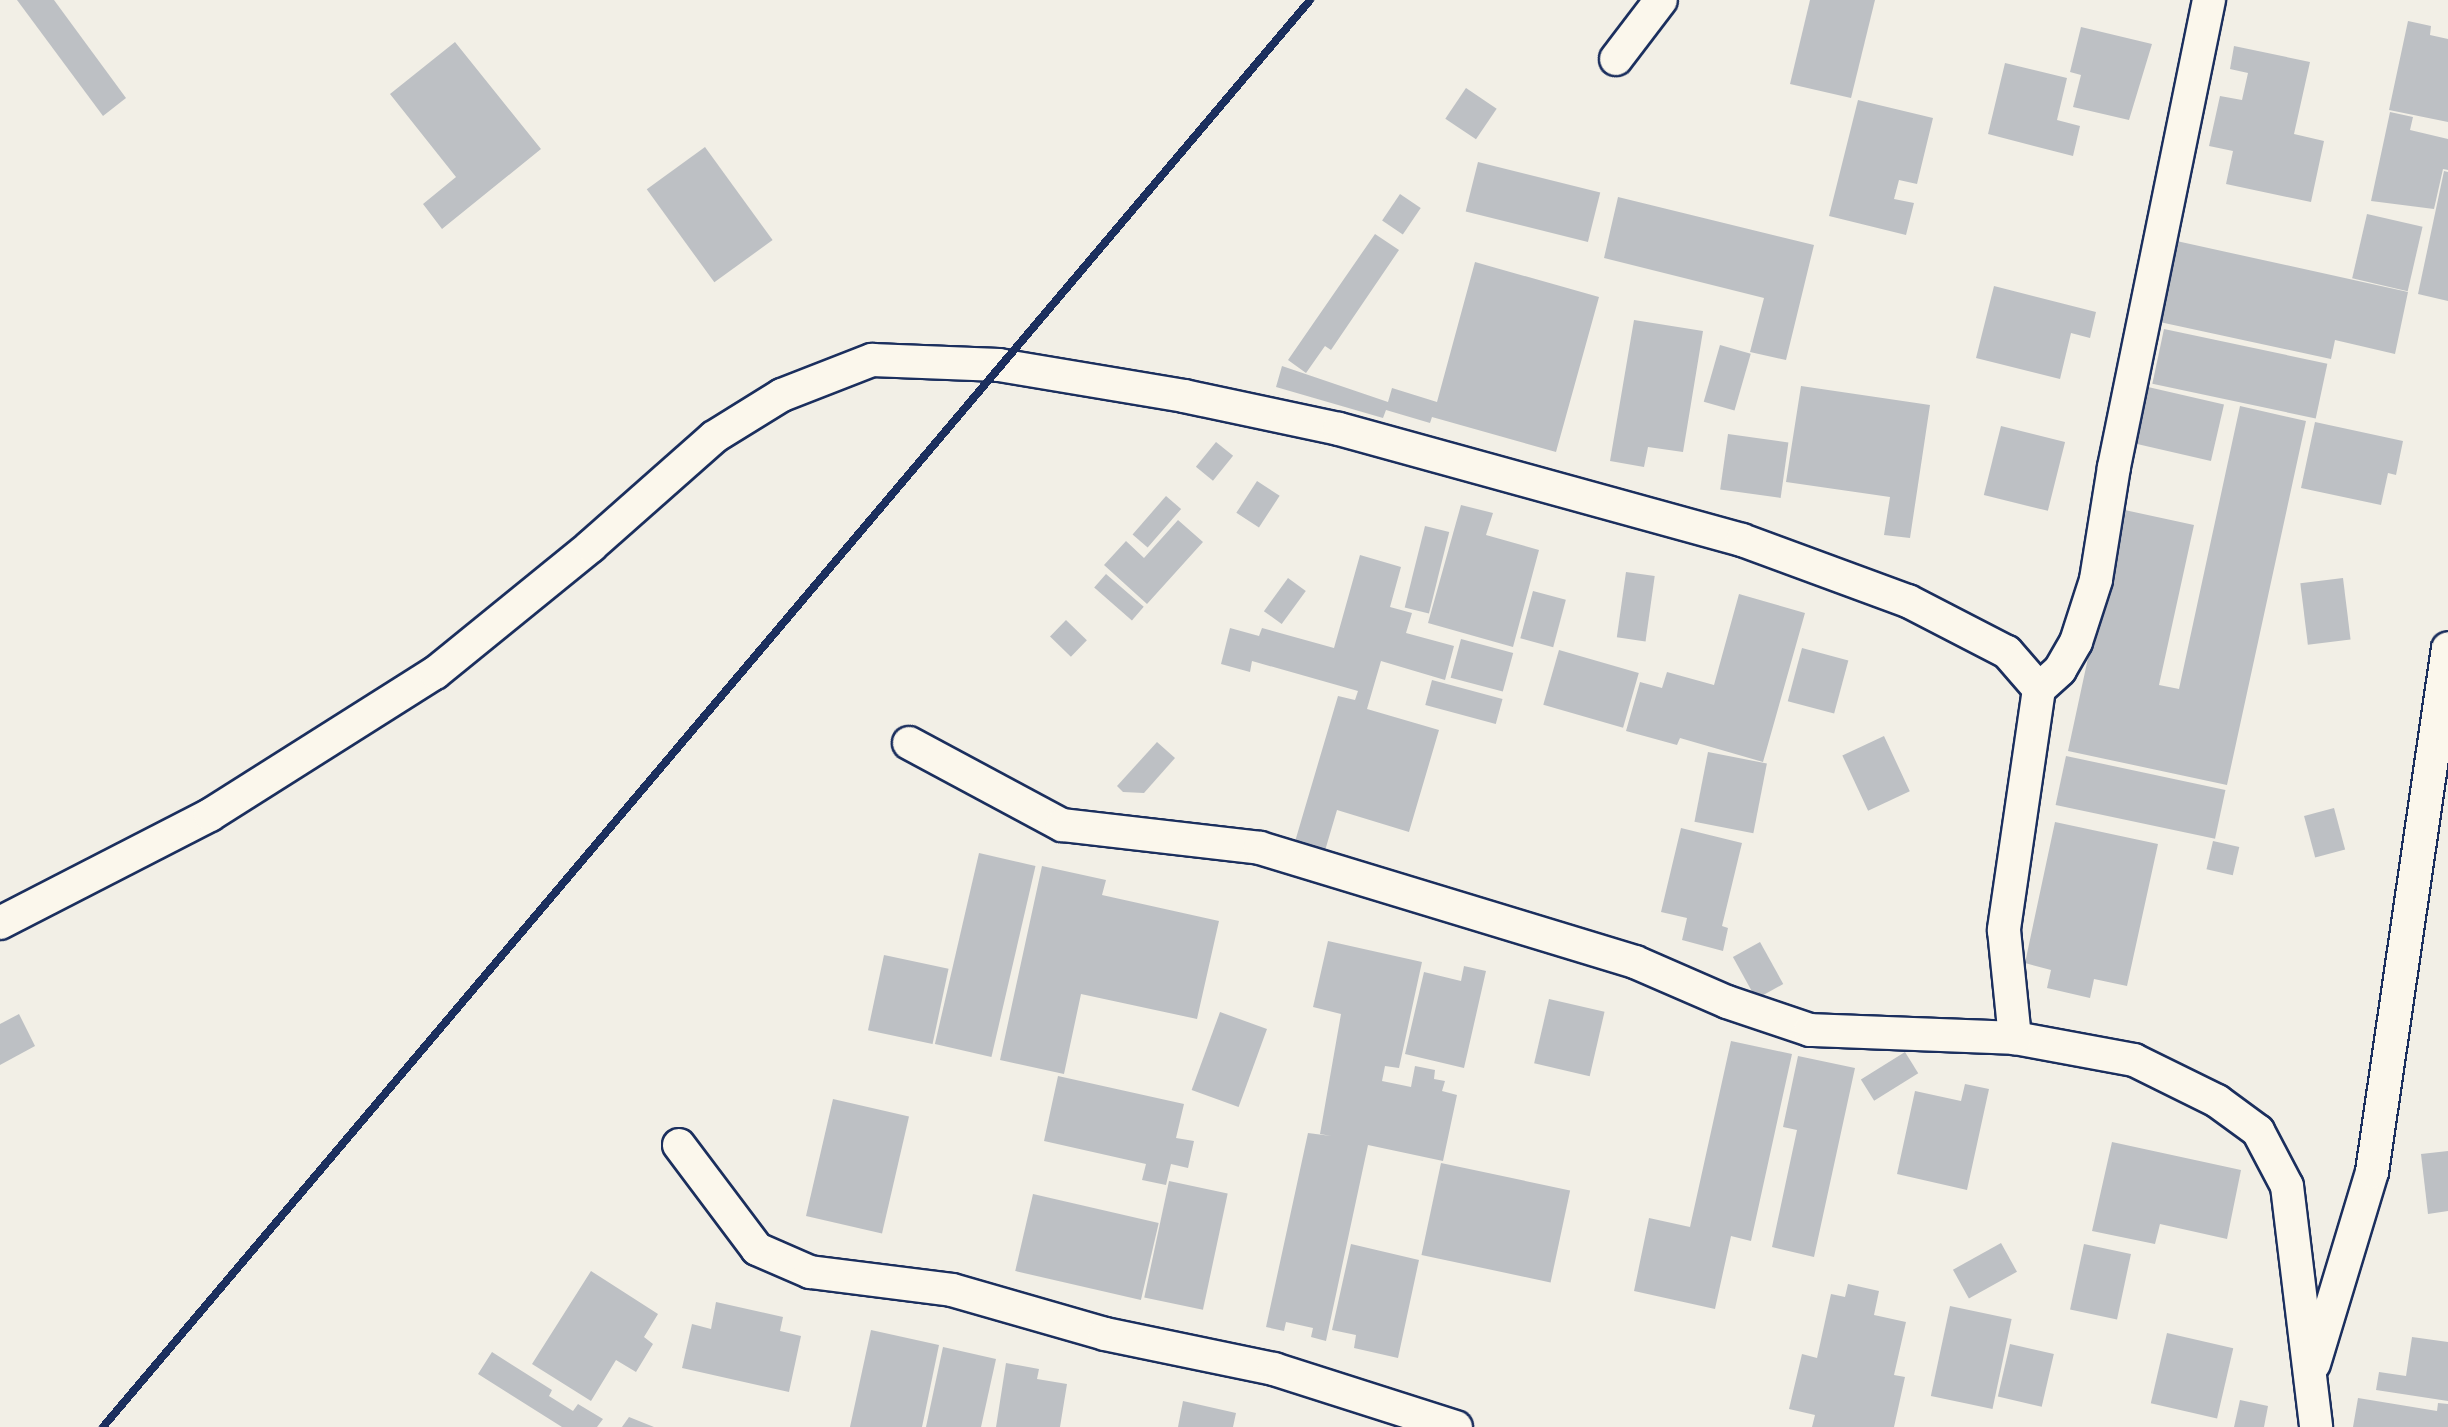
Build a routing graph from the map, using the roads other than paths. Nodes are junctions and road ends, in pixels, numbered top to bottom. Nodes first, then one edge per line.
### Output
1 (1661, 0) edge
2 (2208, 0) edge
3 (1616, 59) dead end
4 (2448, 648) edge
5 (2039, 689) junction
6 (909, 743) dead end
7 (0, 923) edge
8 (2015, 1038) junction
9 (679, 1145) dead end
10 (2310, 1378) junction
11 (1456, 1427) edge
12 (2316, 1427) edge

1 - 3 street
2 - 5 street
4 - 10 street
5 - 7 street
5 - 8 street
6 - 8 street
8 - 10 street
9 - 11 street
10 - 12 street

